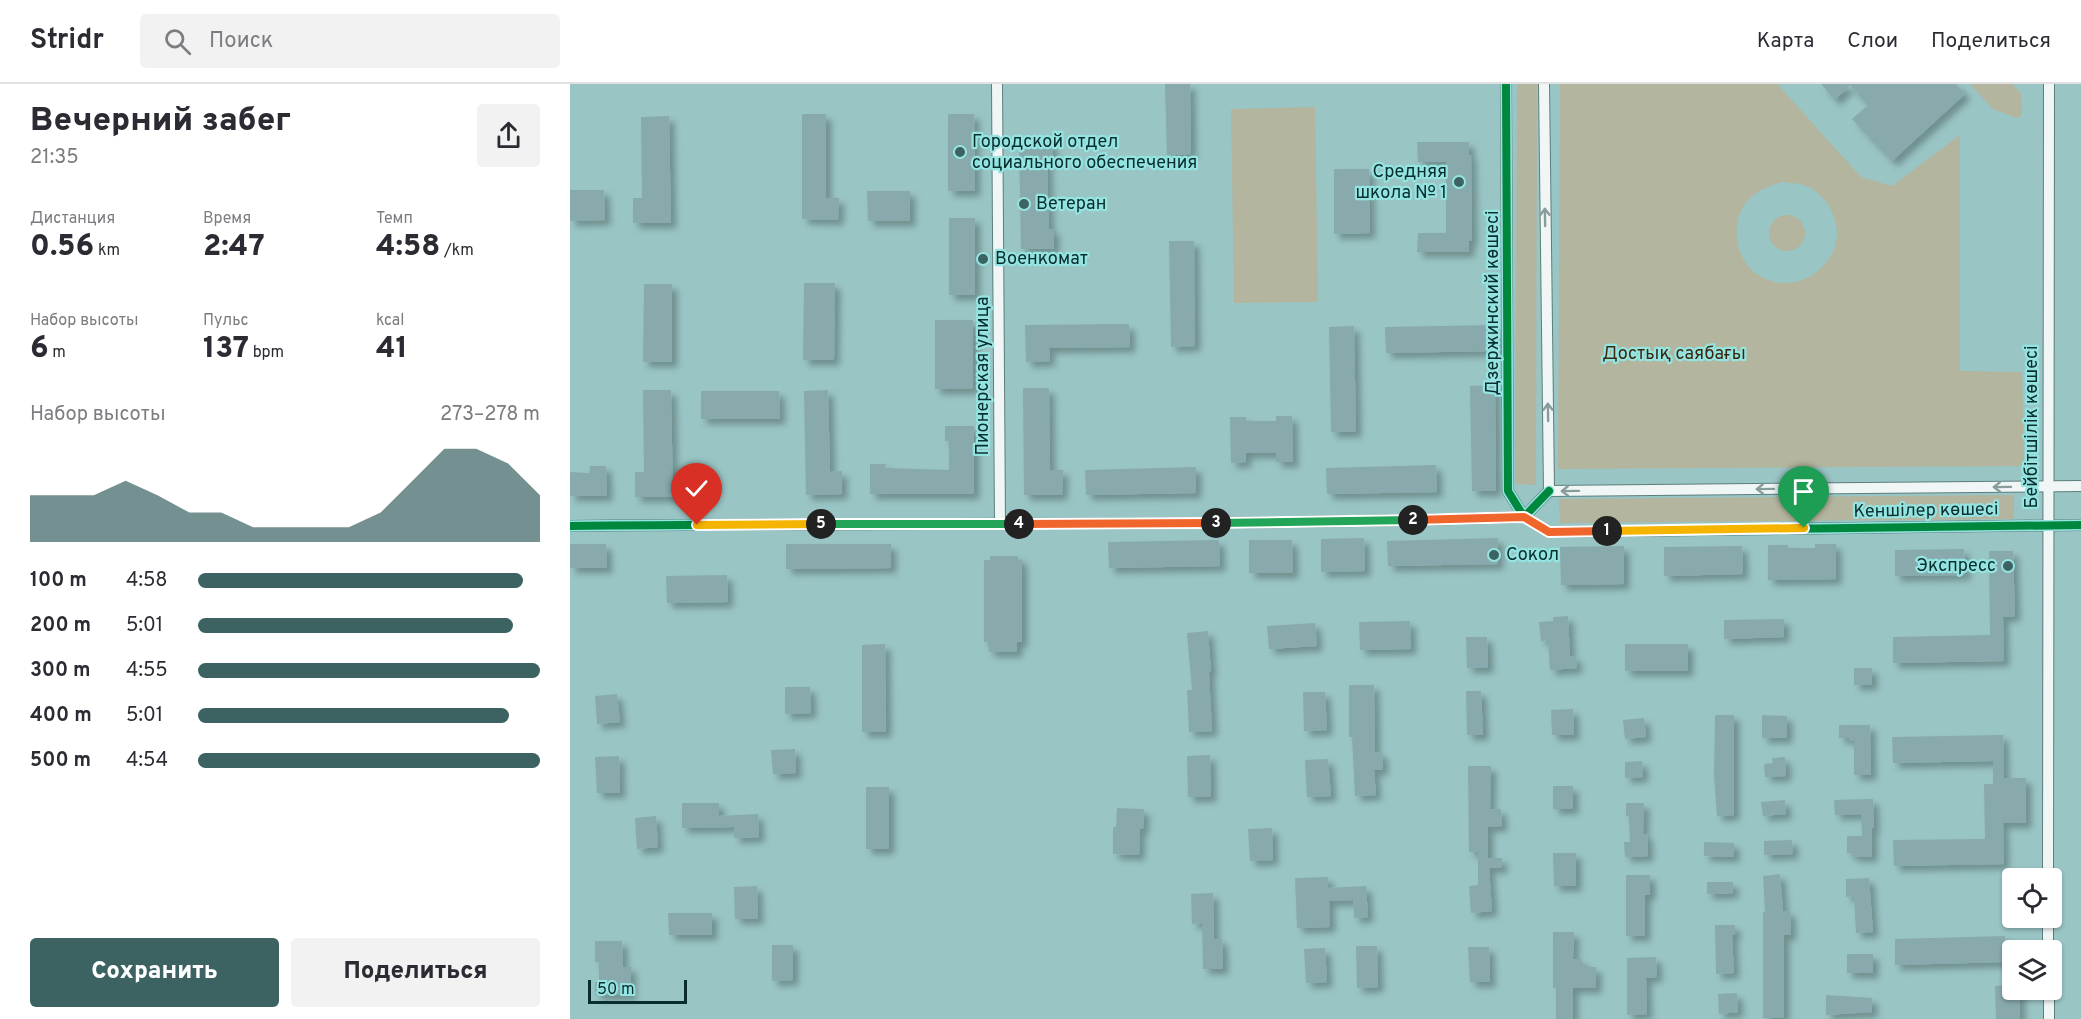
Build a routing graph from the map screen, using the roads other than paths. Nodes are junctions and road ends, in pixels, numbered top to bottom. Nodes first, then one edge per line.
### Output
1 (997, 84) edge
2 (1506, 84) edge
3 (1544, 84) edge
4 (2049, 84) edge
5 (2049, 486) junction
6 (2081, 486) edge
7 (1549, 491) junction
8 (1524, 517) junction
9 (1000, 524) junction
10 (2048, 525) junction
11 (2081, 525) edge
12 (570, 526) edge
13 (2048, 868) edge
14 (2049, 1000) edge
15 (2049, 1019) edge

1 - 9 street, Пионерская улица
2 - 8 street, Дзержинский көшесі
7 -> 3 street
4 - 5 street, Бейбітшілік көшесі
5 - 6 street, Кеншілер көшесі
5 -> 7 street, Кеншілер көшесі
5 - 10 street, Бейбітшілік көшесі
7 - 8 street
8 - 9 street
8 - 10 street, Кеншілер көшесі
9 - 12 street
10 - 11 street, Кеншілер көшесі
10 - 13 street, Бейбітшілік көшесі
14 - 15 street

